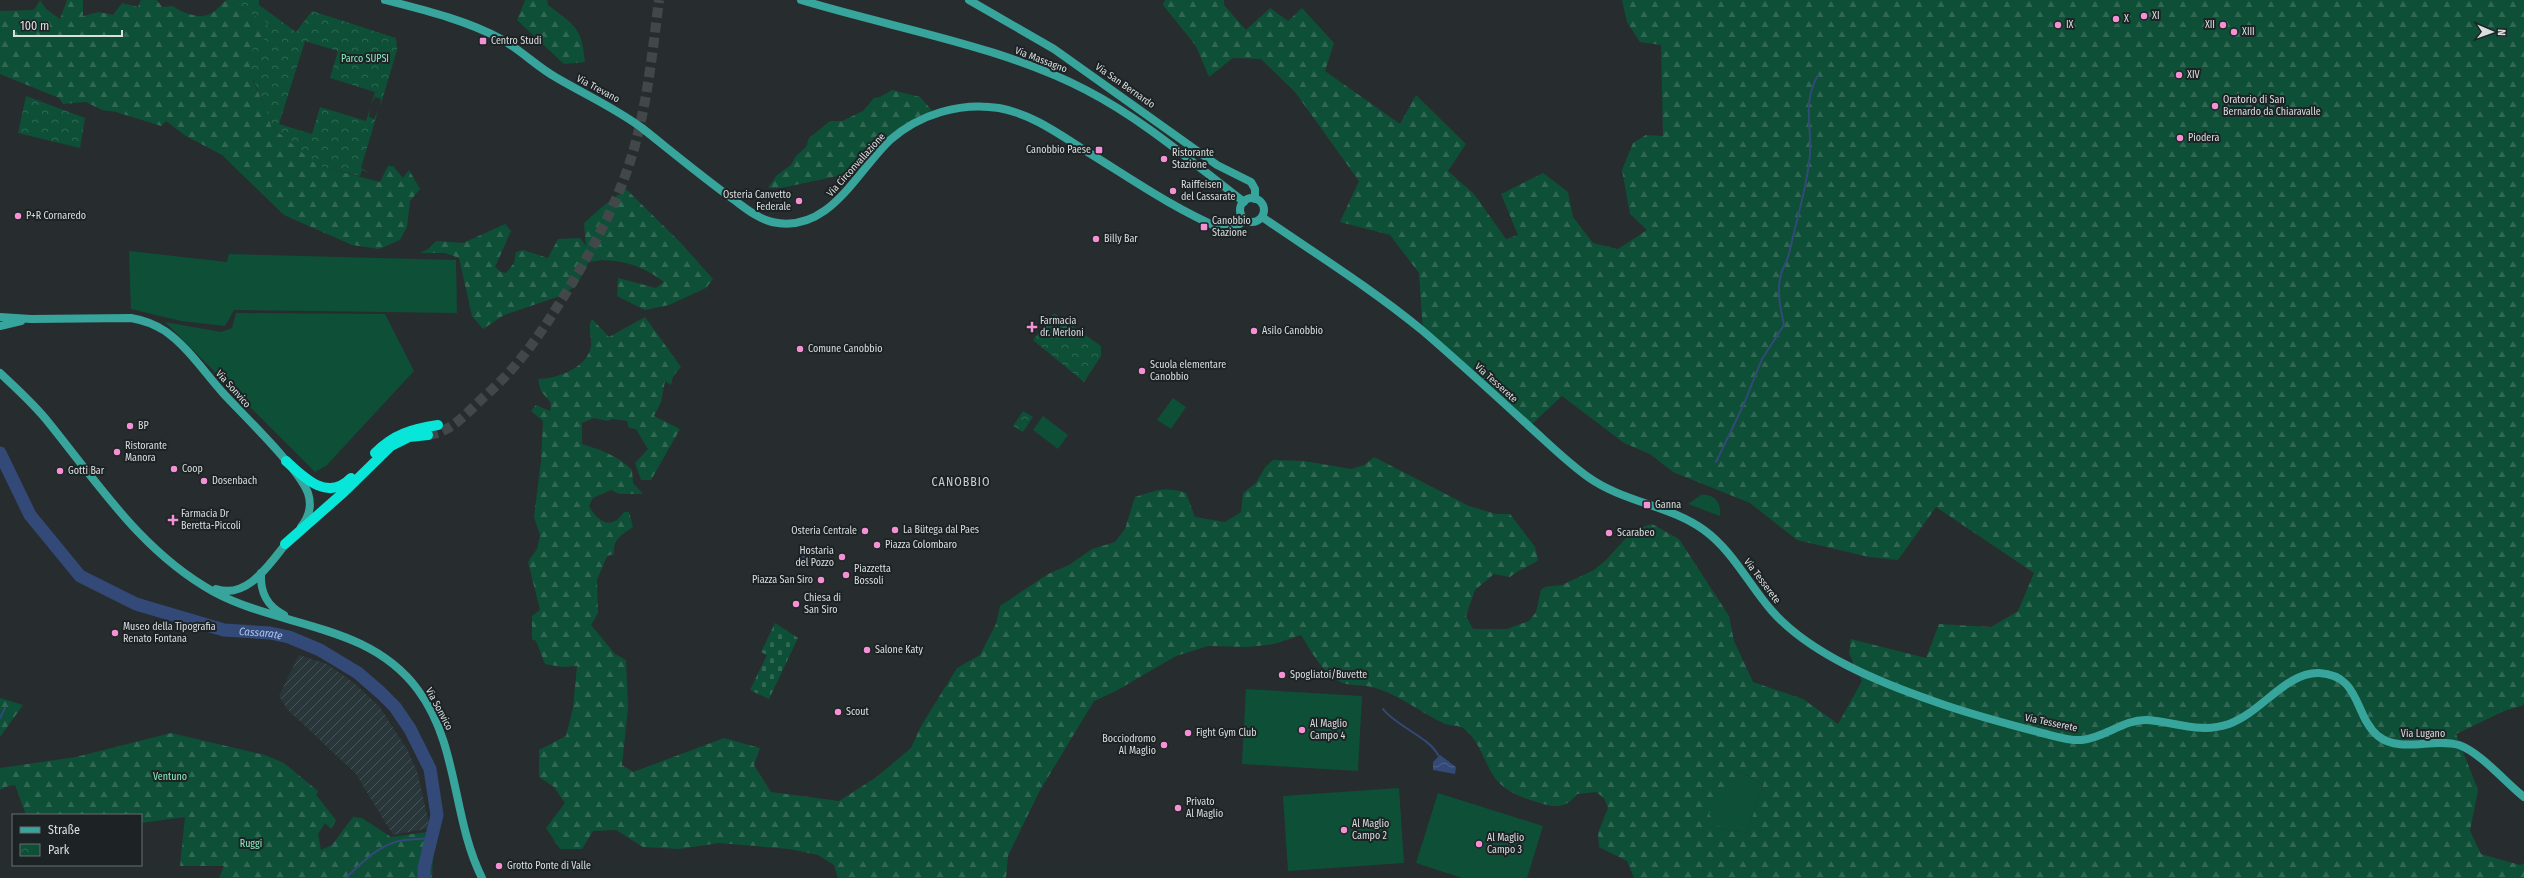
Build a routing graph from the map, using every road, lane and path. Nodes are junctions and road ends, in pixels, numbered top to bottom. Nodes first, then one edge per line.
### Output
1 (385, 0) edge
2 (801, 0) edge
3 (969, 0) edge
4 (1256, 199) junction
5 (1244, 202) junction
6 (1262, 217) junction
7 (1245, 220) junction
8 (784, 223) joint
9 (0, 317) edge
10 (32, 319) junction
11 (0, 326) edge
12 (0, 368) edge
13 (0, 373) edge
14 (13, 385) junction
15 (438, 425) dead end
16 (428, 435) tunnel mouth
17 (286, 461) junction
18 (285, 544) junction
19 (261, 574) junction
20 (197, 582) junction
21 (294, 620) junction
22 (2313, 673) joint
23 (2524, 797) edge
24 (482, 878) edge

1 - 8 main road, Via Trevano
2 - 5 main road, Via Massagno
3 - 4 main road, Via San Bernardo
4 - 5 main road
4 - 6 main road
5 - 7 main road
6 - 7 main road
6 - 22 main road, Via Tesserete
7 - 8 main road, Via Circonvallazione
9 - 10 main road, Via Sonvico
10 - 11 main road, Via Sonvico
10 - 17 main road, Via Sonvico
12 - 14 main road, Via Sonvico
13 - 14 main road, Via Sonvico
14 - 20 main road, Via Sonvico
15 - 17 highway
16 - 18 highway
17 - 18 main road, Via Sonvico
18 - 19 main road, Via Sonvico
19 - 20 main road, Via Sonvico
19 - 21 main road, Via Sonvico
20 - 21 main road, Via Sonvico
21 - 24 main road, Via Sonvico
22 - 23 main road, Via Lugano

